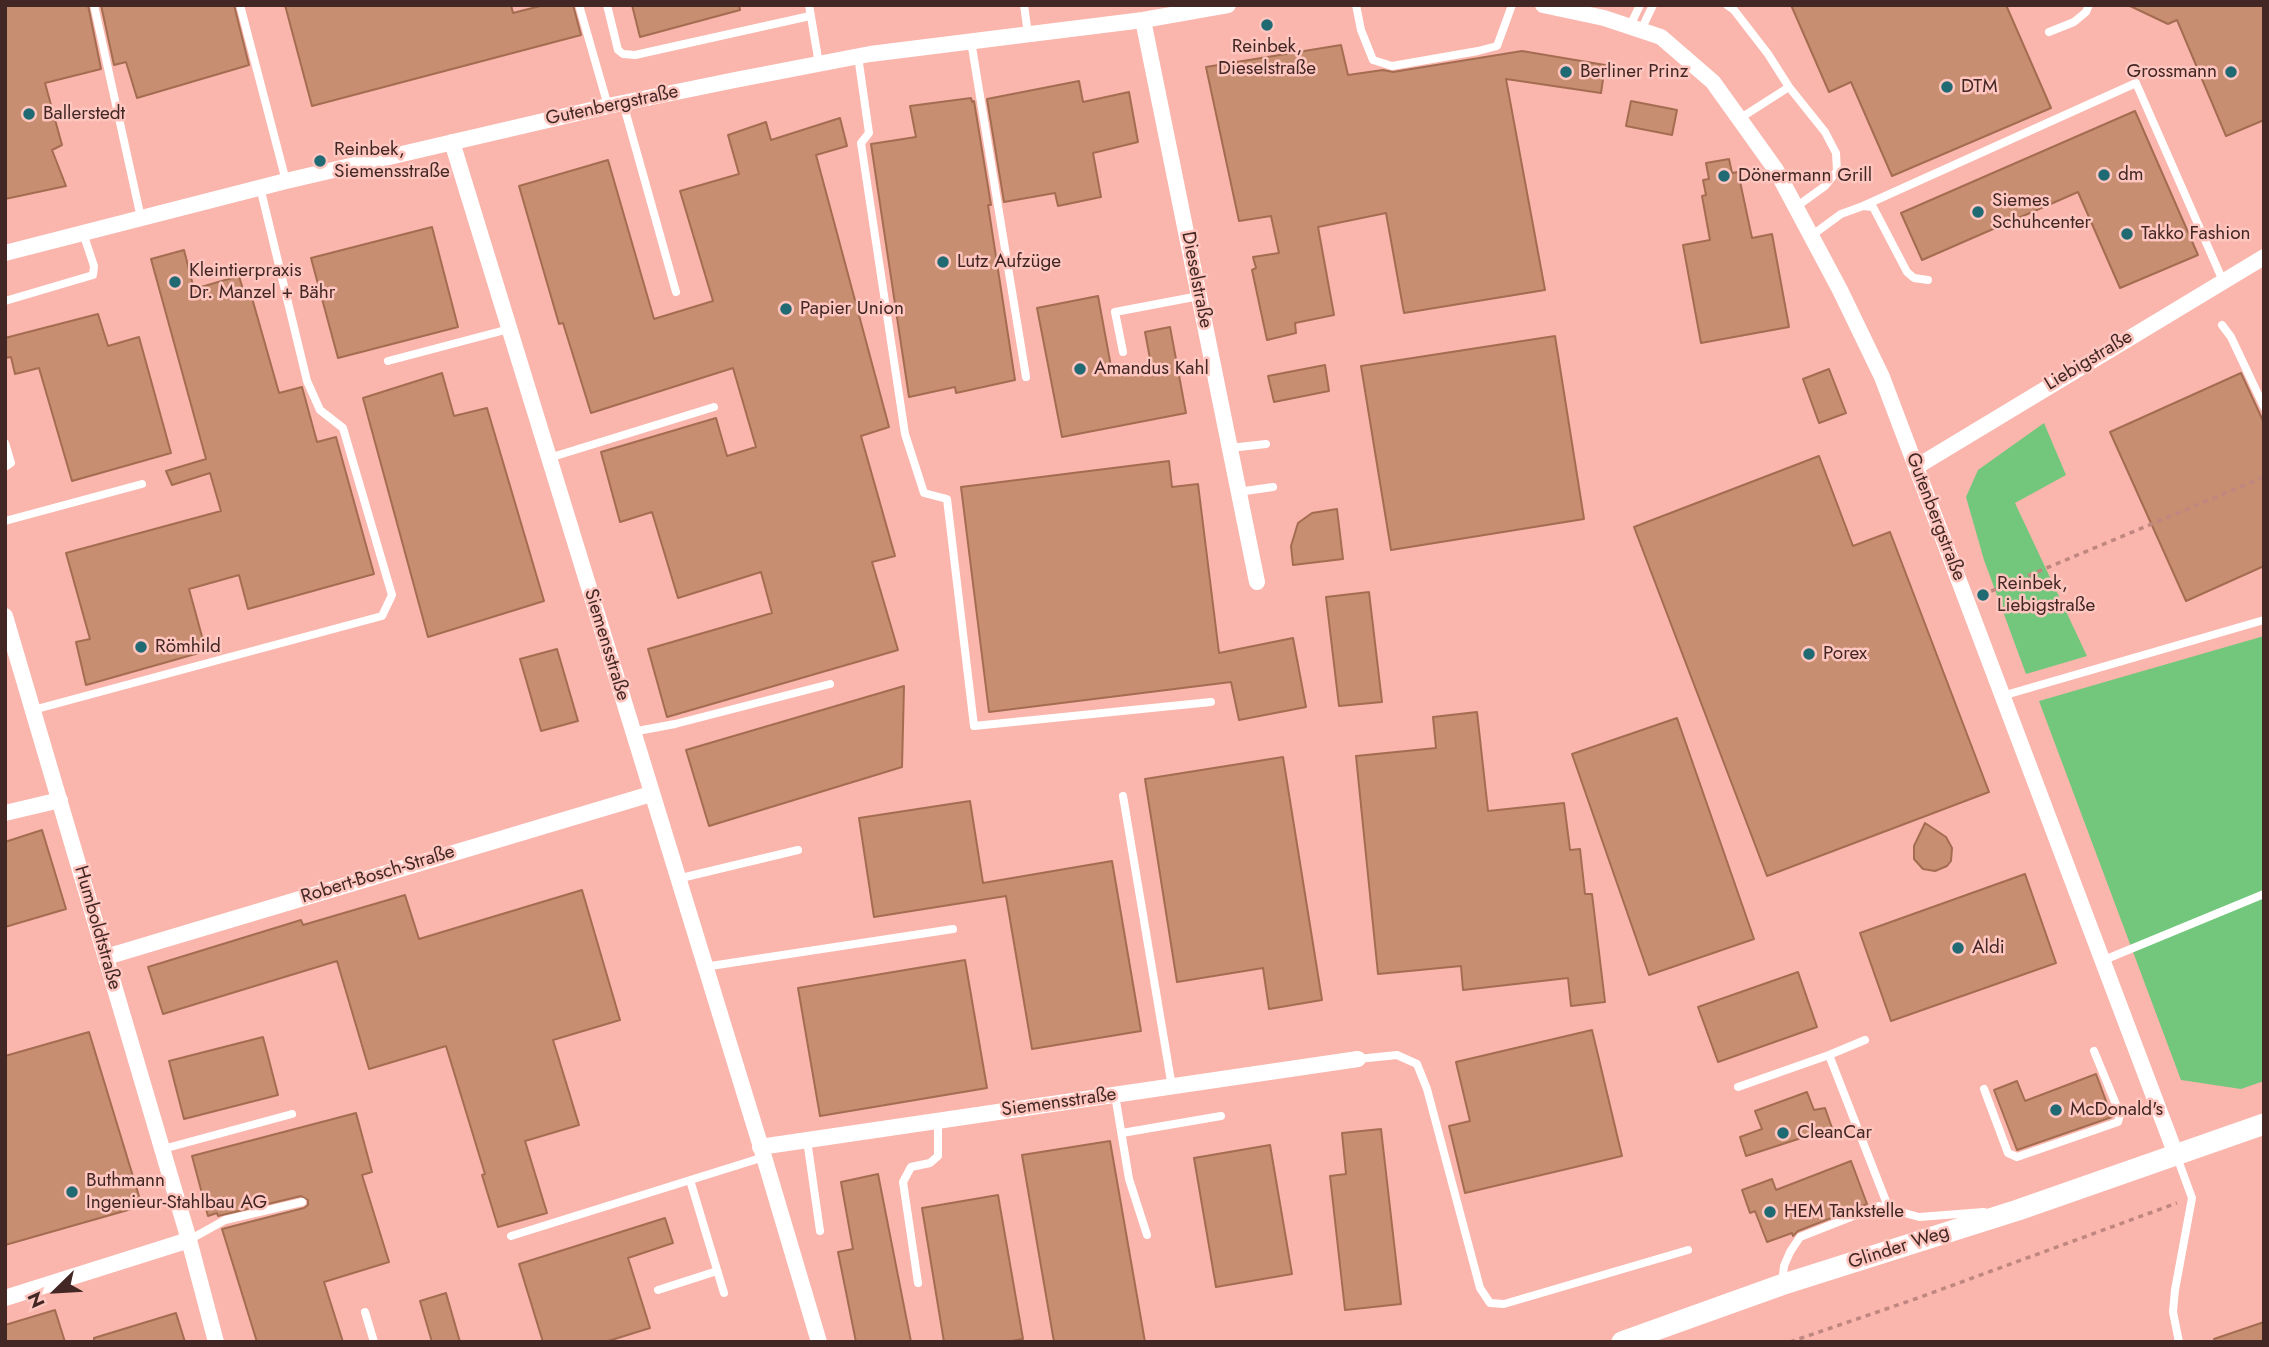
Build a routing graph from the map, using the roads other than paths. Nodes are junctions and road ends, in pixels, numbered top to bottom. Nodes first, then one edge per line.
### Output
1 (94, 5) edge
2 (240, 5) edge
3 (579, 5) edge
4 (607, 5) edge
5 (809, 5) edge
6 (1024, 5) edge
7 (1228, 5) edge
8 (1356, 5) edge
9 (1512, 5) edge
10 (1543, 5) edge
11 (1640, 5) edge
12 (1653, 5) edge
13 (1727, 5) edge
14 (2090, 5) edge
15 (1193, 8) edge
16 (810, 16) junction
17 (1143, 20) junction
18 (1635, 28) junction
19 (2049, 32) dead end
20 (1028, 34) junction
21 (971, 41) junction
22 (858, 56) junction
23 (819, 64) junction
24 (1789, 87) junction
25 (615, 104) junction
26 (1739, 119) junction
27 (452, 142) junction
28 (286, 181) junction
29 (260, 187) junction
30 (1863, 206) junction
31 (1796, 207) junction
32 (141, 218) junction
33 (83, 233) junction
34 (1811, 236) junction
35 (5, 253) edge
36 (2264, 257) edge
37 (1928, 280) dead end
38 (2223, 282) junction
39 (676, 292) dead end
40 (1199, 296) junction
41 (5, 300) edge
42 (2222, 325) dead end
43 (509, 329) junction
44 (1123, 352) dead end
45 (388, 361) dead end
46 (1026, 377) dead end
47 (714, 407) dead end
48 (2264, 407) edge
49 (5, 443) edge
50 (1266, 444) dead end
51 (1230, 448) junction
52 (549, 458) junction
53 (5, 467) edge
54 (1916, 467) junction
55 (142, 484) dead end
56 (1273, 487) dead end
57 (1238, 492) junction
58 (5, 521) edge
59 (1256, 582) dead end
60 (5, 617) edge
61 (2264, 620) edge
62 (830, 684) dead end
63 (2002, 696) junction
64 (1210, 702) dead end
65 (33, 710) junction
66 (632, 732) junction
67 (651, 794) junction
68 (1123, 796) dead end
69 (60, 800) junction
70 (5, 813) edge
71 (798, 850) dead end
72 (677, 879) junction
73 (2264, 894) edge
74 (953, 929) dead end
75 (106, 957) junction
76 (2104, 960) junction
77 (704, 967) junction
78 (1865, 1040) dead end
79 (2094, 1051) dead end
80 (1829, 1055) junction
81 (1359, 1059) joint
82 (1172, 1087) junction
83 (1738, 1087) dead end
84 (1984, 1088) dead end
85 (1115, 1095) junction
86 (292, 1114) dead end
87 (1221, 1116) dead end
88 (938, 1121) junction
89 (2264, 1124) edge
90 (1122, 1133) junction
91 (807, 1140) junction
92 (163, 1149) junction
93 (762, 1152) junction
94 (2176, 1155) junction
95 (690, 1180) junction
96 (302, 1202) dead end
97 (1889, 1209) junction
98 (2018, 1210) junction
99 (820, 1231) dead end
100 (1147, 1235) dead end
101 (511, 1236) dead end
102 (190, 1241) junction
103 (1688, 1250) dead end
104 (717, 1271) junction
105 (918, 1283) dead end
106 (1782, 1285) junction
107 (658, 1290) dead end
108 (724, 1293) dead end
109 (5, 1298) edge
110 (365, 1312) dead end
111 (216, 1342) edge
112 (374, 1342) edge
113 (819, 1342) edge
114 (1622, 1342) edge
115 (2179, 1342) edge

1 - 32 lane
2 - 28 lane
3 - 25 lane
4 - 16 lane
5 - 16 lane
6 - 20 lane
7 - 15 street, Gutenbergstraße
8 - 9 lane
10 - 18 street, Gutenbergstraße
11 - 18 lane
12 - 18 lane
13 - 24 lane
14 - 19 lane
15 - 17 street, Gutenbergstraße
16 - 23 lane
17 - 20 street, Gutenbergstraße
17 - 40 street, Dieselstraße
18 - 26 street, Gutenbergstraße
20 - 21 street, Gutenbergstraße
21 - 22 street, Gutenbergstraße
21 - 46 lane
22 - 23 street, Gutenbergstraße
22 - 64 lane
23 - 25 street, Gutenbergstraße
24 - 26 lane
24 - 31 lane
25 - 27 street, Gutenbergstraße
25 - 39 lane
26 - 31 street, Gutenbergstraße
27 - 28 street, Gutenbergstraße
27 - 43 street, Siemensstraße
28 - 29 street, Gutenbergstraße
29 - 32 street, Gutenbergstraße
29 - 65 lane
30 - 34 lane
30 - 37 lane
30 - 38 lane
31 - 34 street, Gutenbergstraße
32 - 33 street, Gutenbergstraße
33 - 35 street, Gutenbergstraße
33 - 41 lane
34 - 54 street, Gutenbergstraße
36 - 38 street, Liebigstraße
38 - 54 street, Liebigstraße
40 - 44 lane
40 - 51 street, Dieselstraße
42 - 48 lane
43 - 45 lane
43 - 52 street, Siemensstraße
47 - 52 lane
49 - 53 lane
50 - 51 lane
51 - 57 street, Dieselstraße
52 - 66 street, Siemensstraße
54 - 63 street, Gutenbergstraße
55 - 58 lane
56 - 57 lane
57 - 59 street, Dieselstraße
60 - 65 street, Humboldtstraße
61 - 63 lane
62 - 66 lane
63 - 76 street, Gutenbergstraße
65 - 69 street, Humboldtstraße
66 - 67 street, Siemensstraße
67 - 72 street, Siemensstraße
67 - 75 street, Robert-Bosch-Straße
68 - 82 lane
69 - 70 street
69 - 75 street, Humboldtstraße
71 - 72 lane
72 - 77 street, Siemensstraße
73 - 76 lane
74 - 77 lane
75 - 92 street, Humboldtstraße
76 - 94 street, Gutenbergstraße
77 - 93 street, Siemensstraße
78 - 80 lane
79 - 84 lane
80 - 83 lane
80 - 97 lane
81 - 82 street, Siemensstraße
81 - 103 lane
82 - 85 street, Siemensstraße
85 - 88 street, Siemensstraße
85 - 90 lane
86 - 92 lane
87 - 90 lane
88 - 91 street, Siemensstraße
88 - 105 lane
89 - 94 main road, Glinder Weg
90 - 100 lane
91 - 93 street, Siemensstraße
91 - 99 lane
92 - 102 street, Humboldtstraße
93 - 95 lane
93 - 113 street, Siemensstraße
94 - 98 main road, Glinder Weg
94 - 115 lane
95 - 101 lane
95 - 104 lane
96 - 102 lane
97 - 98 lane
97 - 106 lane
98 - 106 main road, Glinder Weg
102 - 109 street
102 - 111 street, Humboldtstraße
104 - 107 lane
104 - 108 lane
106 - 114 main road, Glinder Weg
110 - 112 lane

